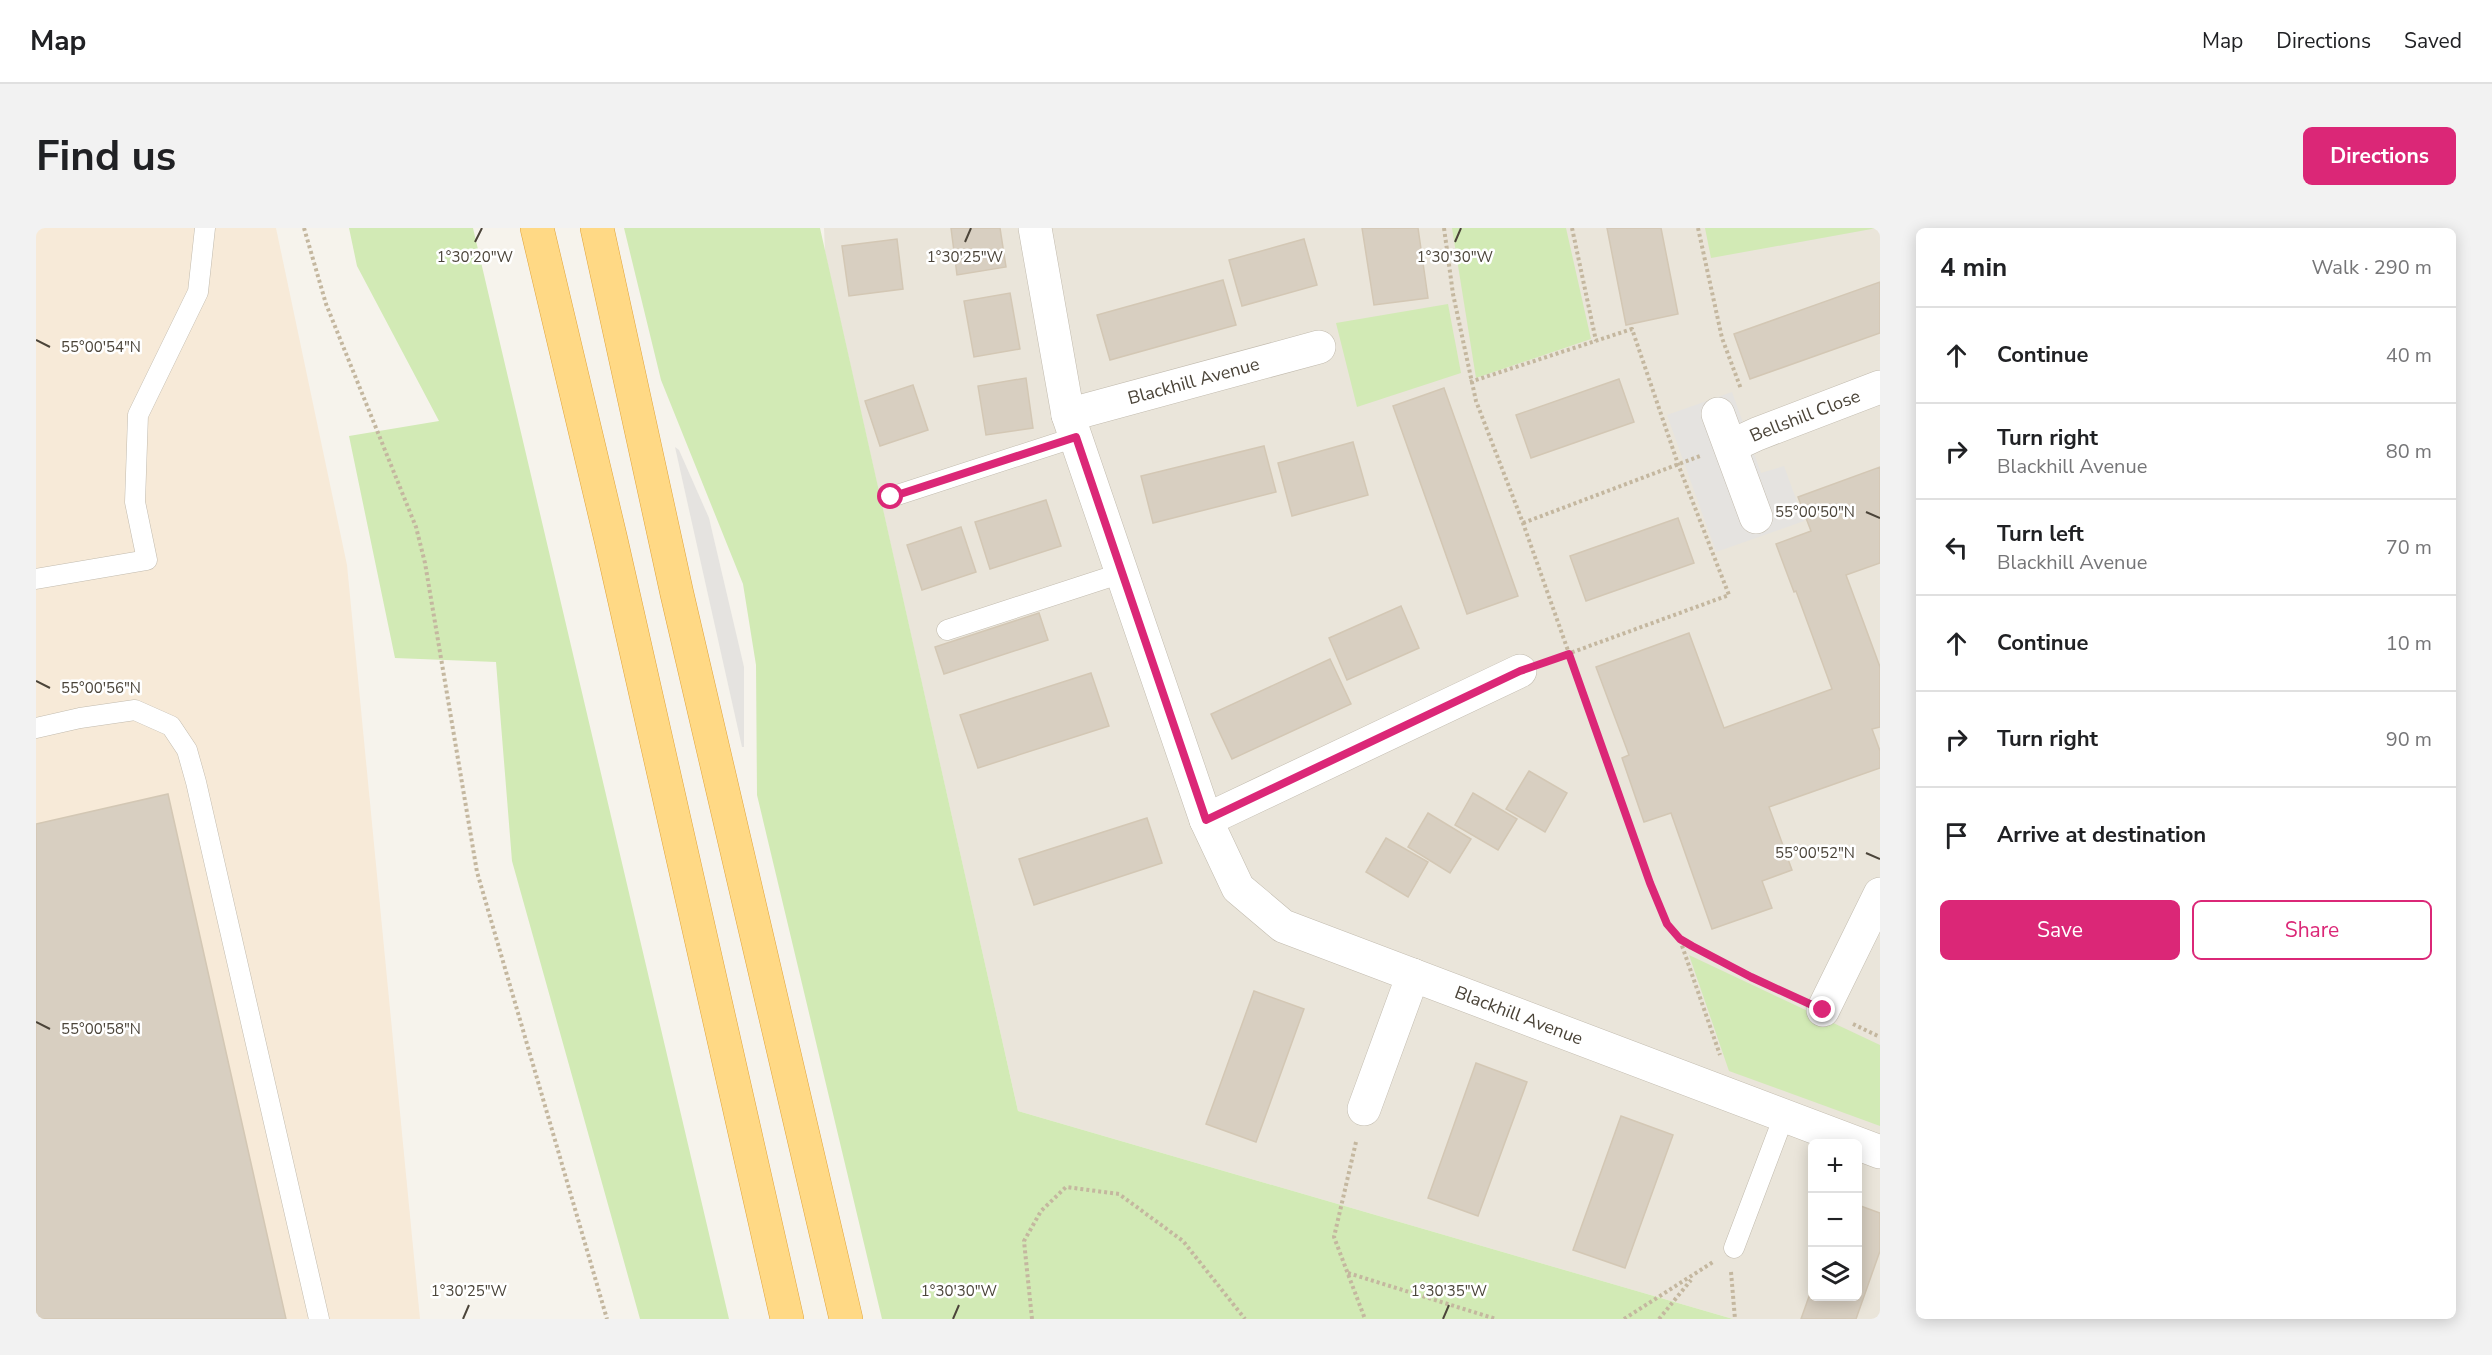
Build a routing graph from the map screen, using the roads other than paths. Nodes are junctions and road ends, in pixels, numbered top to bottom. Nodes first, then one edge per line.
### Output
1 (205, 228) edge
2 (537, 228) edge
3 (597, 228) edge
4 (1035, 228) edge
5 (1319, 347) dead end
6 (1880, 387) edge
7 (1718, 414) dead end
8 (1072, 426) junction
9 (1744, 440) junction
10 (891, 497) dead end
11 (1756, 517) dead end
12 (1122, 573) junction
13 (36, 579) edge
14 (946, 630) dead end
15 (1520, 671) road end
16 (36, 728) edge
17 (1206, 820) junction
18 (1880, 894) edge
19 (1413, 975) junction
20 (1823, 1010) road end
21 (1364, 1109) road end
22 (1784, 1116) junction
23 (1880, 1152) edge
24 (1734, 1248) road end
25 (319, 1319) edge
26 (787, 1319) edge
27 (846, 1319) edge

1 - 13 lane
2 - 26 highway
3 - 27 highway
4 - 8 street, Blackhill Avenue
5 - 8 street, Blackhill Avenue
6 - 9 street, Bellshill Close
7 - 9 street, Bellshill Close
8 - 10 lane
8 - 12 street, Blackhill Avenue
9 - 11 street, Bellshill Close
12 - 14 lane
12 - 17 street, Blackhill Avenue
15 - 17 street
16 - 25 lane
17 - 19 street, Blackhill Avenue
18 - 20 street
19 - 21 street
19 - 22 street, Blackhill Avenue
22 - 23 street, Blackhill Avenue
22 - 24 lane

